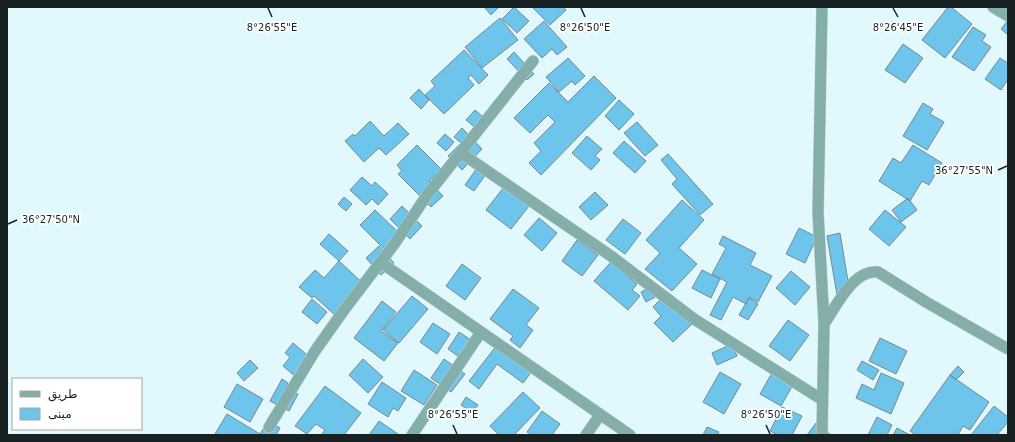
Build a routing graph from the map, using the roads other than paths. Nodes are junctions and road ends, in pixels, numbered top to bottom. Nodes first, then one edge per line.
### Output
1 (822, 7) edge
2 (993, 7) edge
3 (1008, 16) edge
4 (533, 61) dead end
5 (461, 153) junction
6 (380, 262) junction
7 (824, 324) junction
8 (480, 332) junction
9 (1008, 349) edge
10 (821, 400) junction
11 (600, 415) junction
12 (269, 427) dead end
13 (412, 435) edge
14 (586, 435) edge
15 (630, 435) edge
16 (822, 435) edge

1 - 7 street
2 - 3 street
4 - 5 street
5 - 6 street
5 - 10 street
6 - 8 street
6 - 12 street
7 - 9 street
7 - 10 street
8 - 11 street
8 - 13 street
10 - 16 street
11 - 14 street
11 - 15 street

